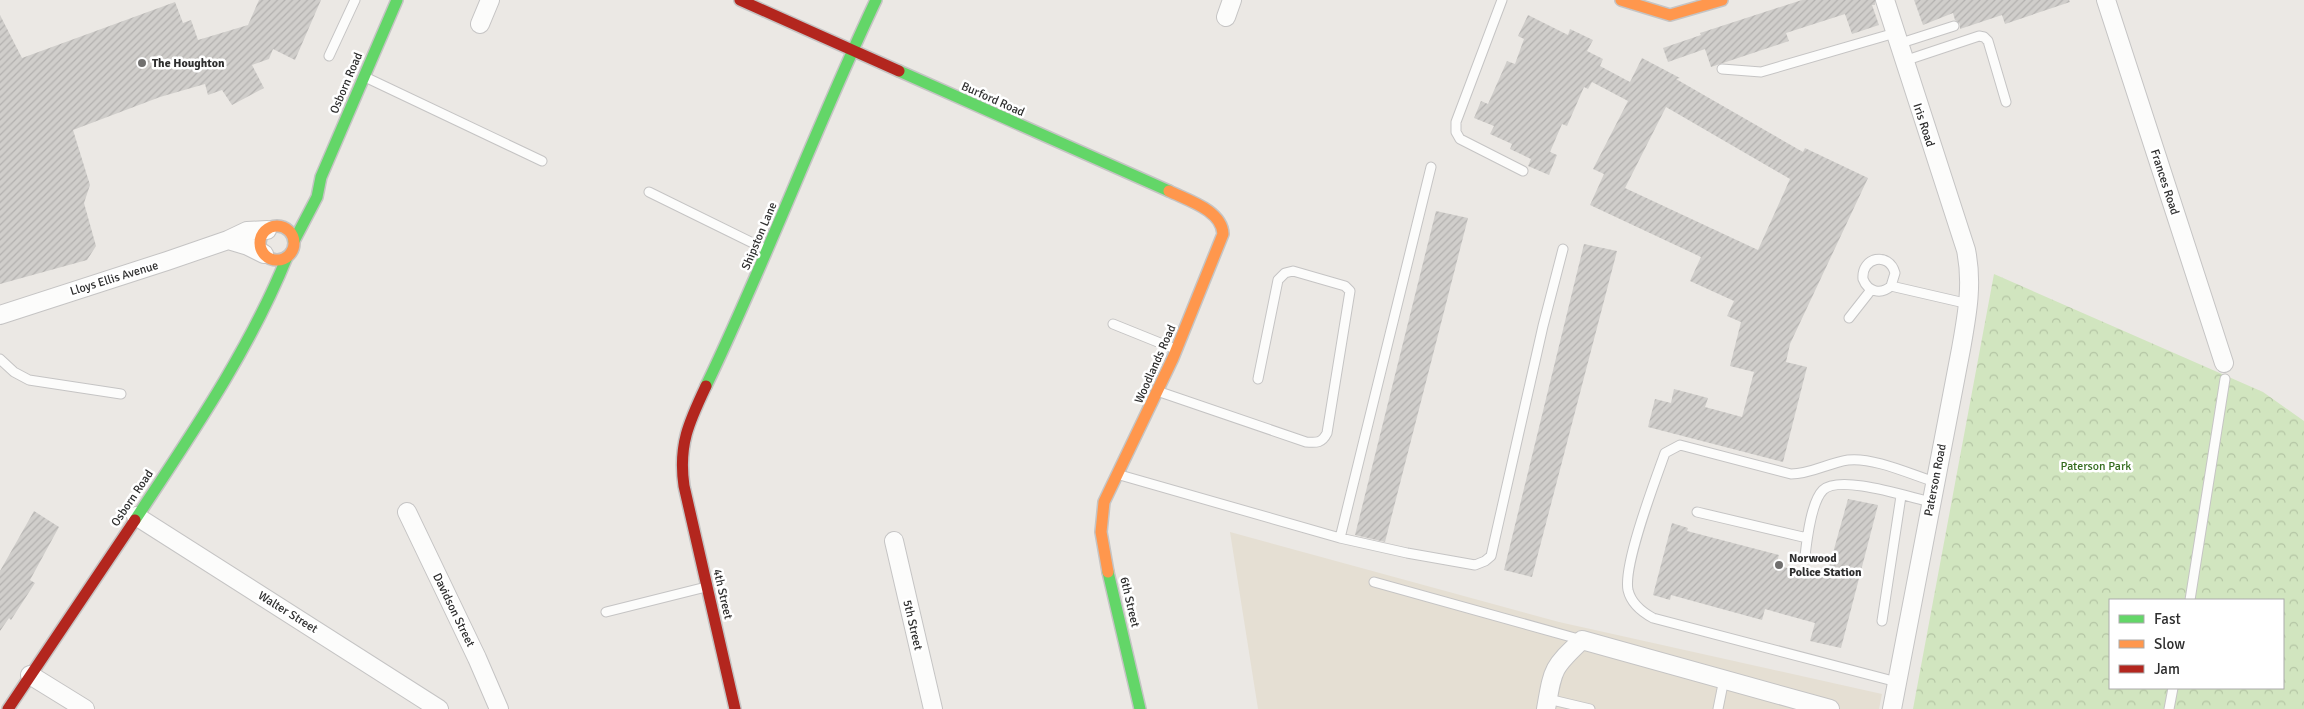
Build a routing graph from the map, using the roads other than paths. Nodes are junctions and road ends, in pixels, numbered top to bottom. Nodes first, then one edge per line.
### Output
1 (354, 0) edge
2 (397, 0) edge
3 (490, 0) edge
4 (740, 0) edge
5 (876, 0) edge
6 (1232, 0) edge
7 (1502, 0) edge
8 (1622, 0) edge
9 (1722, 0) edge
10 (1885, 0) edge
11 (2106, 0) edge
12 (1668, 8) edge
13 (1226, 17) dead end
14 (480, 24) dead end
15 (1954, 26) dead end
16 (1897, 38) junction
17 (852, 52) junction
18 (328, 56) dead end
19 (1904, 61) junction
20 (1722, 69) dead end
21 (363, 76) junction
22 (2006, 102) dead end
23 (542, 161) dead end
24 (1431, 167) dead end
25 (1523, 171) dead end
26 (321, 177) junction
27 (649, 192) dead end
28 (303, 197) dead end
29 (288, 214) dead end
30 (271, 228) junction
31 (1223, 235) joint
32 (228, 240) junction
33 (294, 241) junction
34 (1563, 249) dead end
35 (768, 250) junction
36 (1966, 250) joint
37 (267, 256) junction
38 (287, 257) junction
39 (1892, 286) junction
40 (1871, 290) junction
41 (268, 297) junction
42 (1969, 304) junction
43 (0, 315) edge
44 (1848, 318) dead end
45 (1113, 324) dead end
46 (1177, 350) junction
47 (0, 359) edge
48 (2225, 371) joint
49 (1258, 379) dead end
50 (1159, 392) junction
51 (122, 394) dead end
52 (1118, 474) junction
53 (1935, 482) junction
54 (684, 486) joint
55 (1901, 496) junction
56 (1104, 502) joint
57 (1931, 502) junction
58 (407, 512) dead end
59 (1696, 512) dead end
60 (136, 516) junction
61 (1340, 538) junction
62 (1807, 538) junction
63 (894, 542) dead end
64 (1806, 556) dead end
65 (1374, 582) dead end
66 (707, 587) junction
67 (2190, 599) edge
68 (606, 612) dead end
69 (1882, 621) dead end
70 (1582, 640) junction
71 (30, 674) junction
72 (1724, 679) junction
73 (1897, 682) junction
74 (2173, 689) edge
75 (1547, 704) edge
76 (8, 709) edge
77 (85, 709) edge
78 (439, 709) edge
79 (499, 709) edge
80 (735, 709) edge
81 (933, 709) edge
82 (1140, 709) edge
83 (1590, 709) edge
84 (1718, 709) edge
85 (1830, 709) edge
86 (1892, 709) edge
87 (2168, 709) edge

1 - 18 lane
2 - 21 street, Osborn Road
3 - 14 street
4 - 17 street, Burford Road
5 - 17 street, Shipston Lane
6 - 13 street
7 - 25 lane
8 - 12 street
9 - 12 street
10 - 16 street, Iris Road
11 - 48 street, Frances Road
15 - 16 lane
16 - 19 street, Iris Road
16 - 20 lane
17 - 31 street, Burford Road
17 - 35 street, Shipston Lane
19 - 22 lane
19 - 36 street, Iris Road
21 - 23 lane
21 - 26 street, Osborn Road
24 - 61 lane
26 - 28 street, Osborn Road
26 - 33 street, Osborn Road
27 - 35 lane
29 - 30 street
30 - 32 street, Lloys Ellis Avenue
30 - 33 street
30 - 37 street
31 - 46 street, Woodlands Road
32 - 37 street
32 - 43 street, Lloys Ellis Avenue
33 - 38 street
34 - 61 lane
35 - 54 street, Shipston Lane
36 - 42 street, Paterson Road
37 - 38 street
37 - 41 street, Osborn Road
38 - 41 street, Osborn Road
39 - 40 lane
39 - 40 lane
39 - 42 lane
40 - 44 lane
41 - 60 street, Osborn Road
42 - 53 street, Paterson Road
45 - 46 lane
46 - 50 street, Woodlands Road
47 - 51 lane
48 - 67 lane
49 - 50 lane
50 - 52 street, Woodlands Road
52 - 56 street, Woodlands Road
52 - 61 lane
53 - 57 street, Paterson Road
53 - 73 lane
54 - 66 street, 4th Street
55 - 57 lane
55 - 62 lane
55 - 69 lane
56 - 82 street, 6th Street
57 - 73 street, Paterson Road
58 - 79 street, Davidson Street
59 - 62 lane
60 - 71 street, Osborn Road
60 - 78 street, Walter Street
62 - 64 lane
63 - 81 street, 5th Street
65 - 70 lane
66 - 68 lane
66 - 80 street, 4th Street
70 - 72 street
70 - 75 street
71 - 76 street, Osborn Road
71 - 77 street
72 - 84 lane
72 - 85 street
73 - 86 street, Paterson Road
74 - 87 lane
75 - 83 lane

